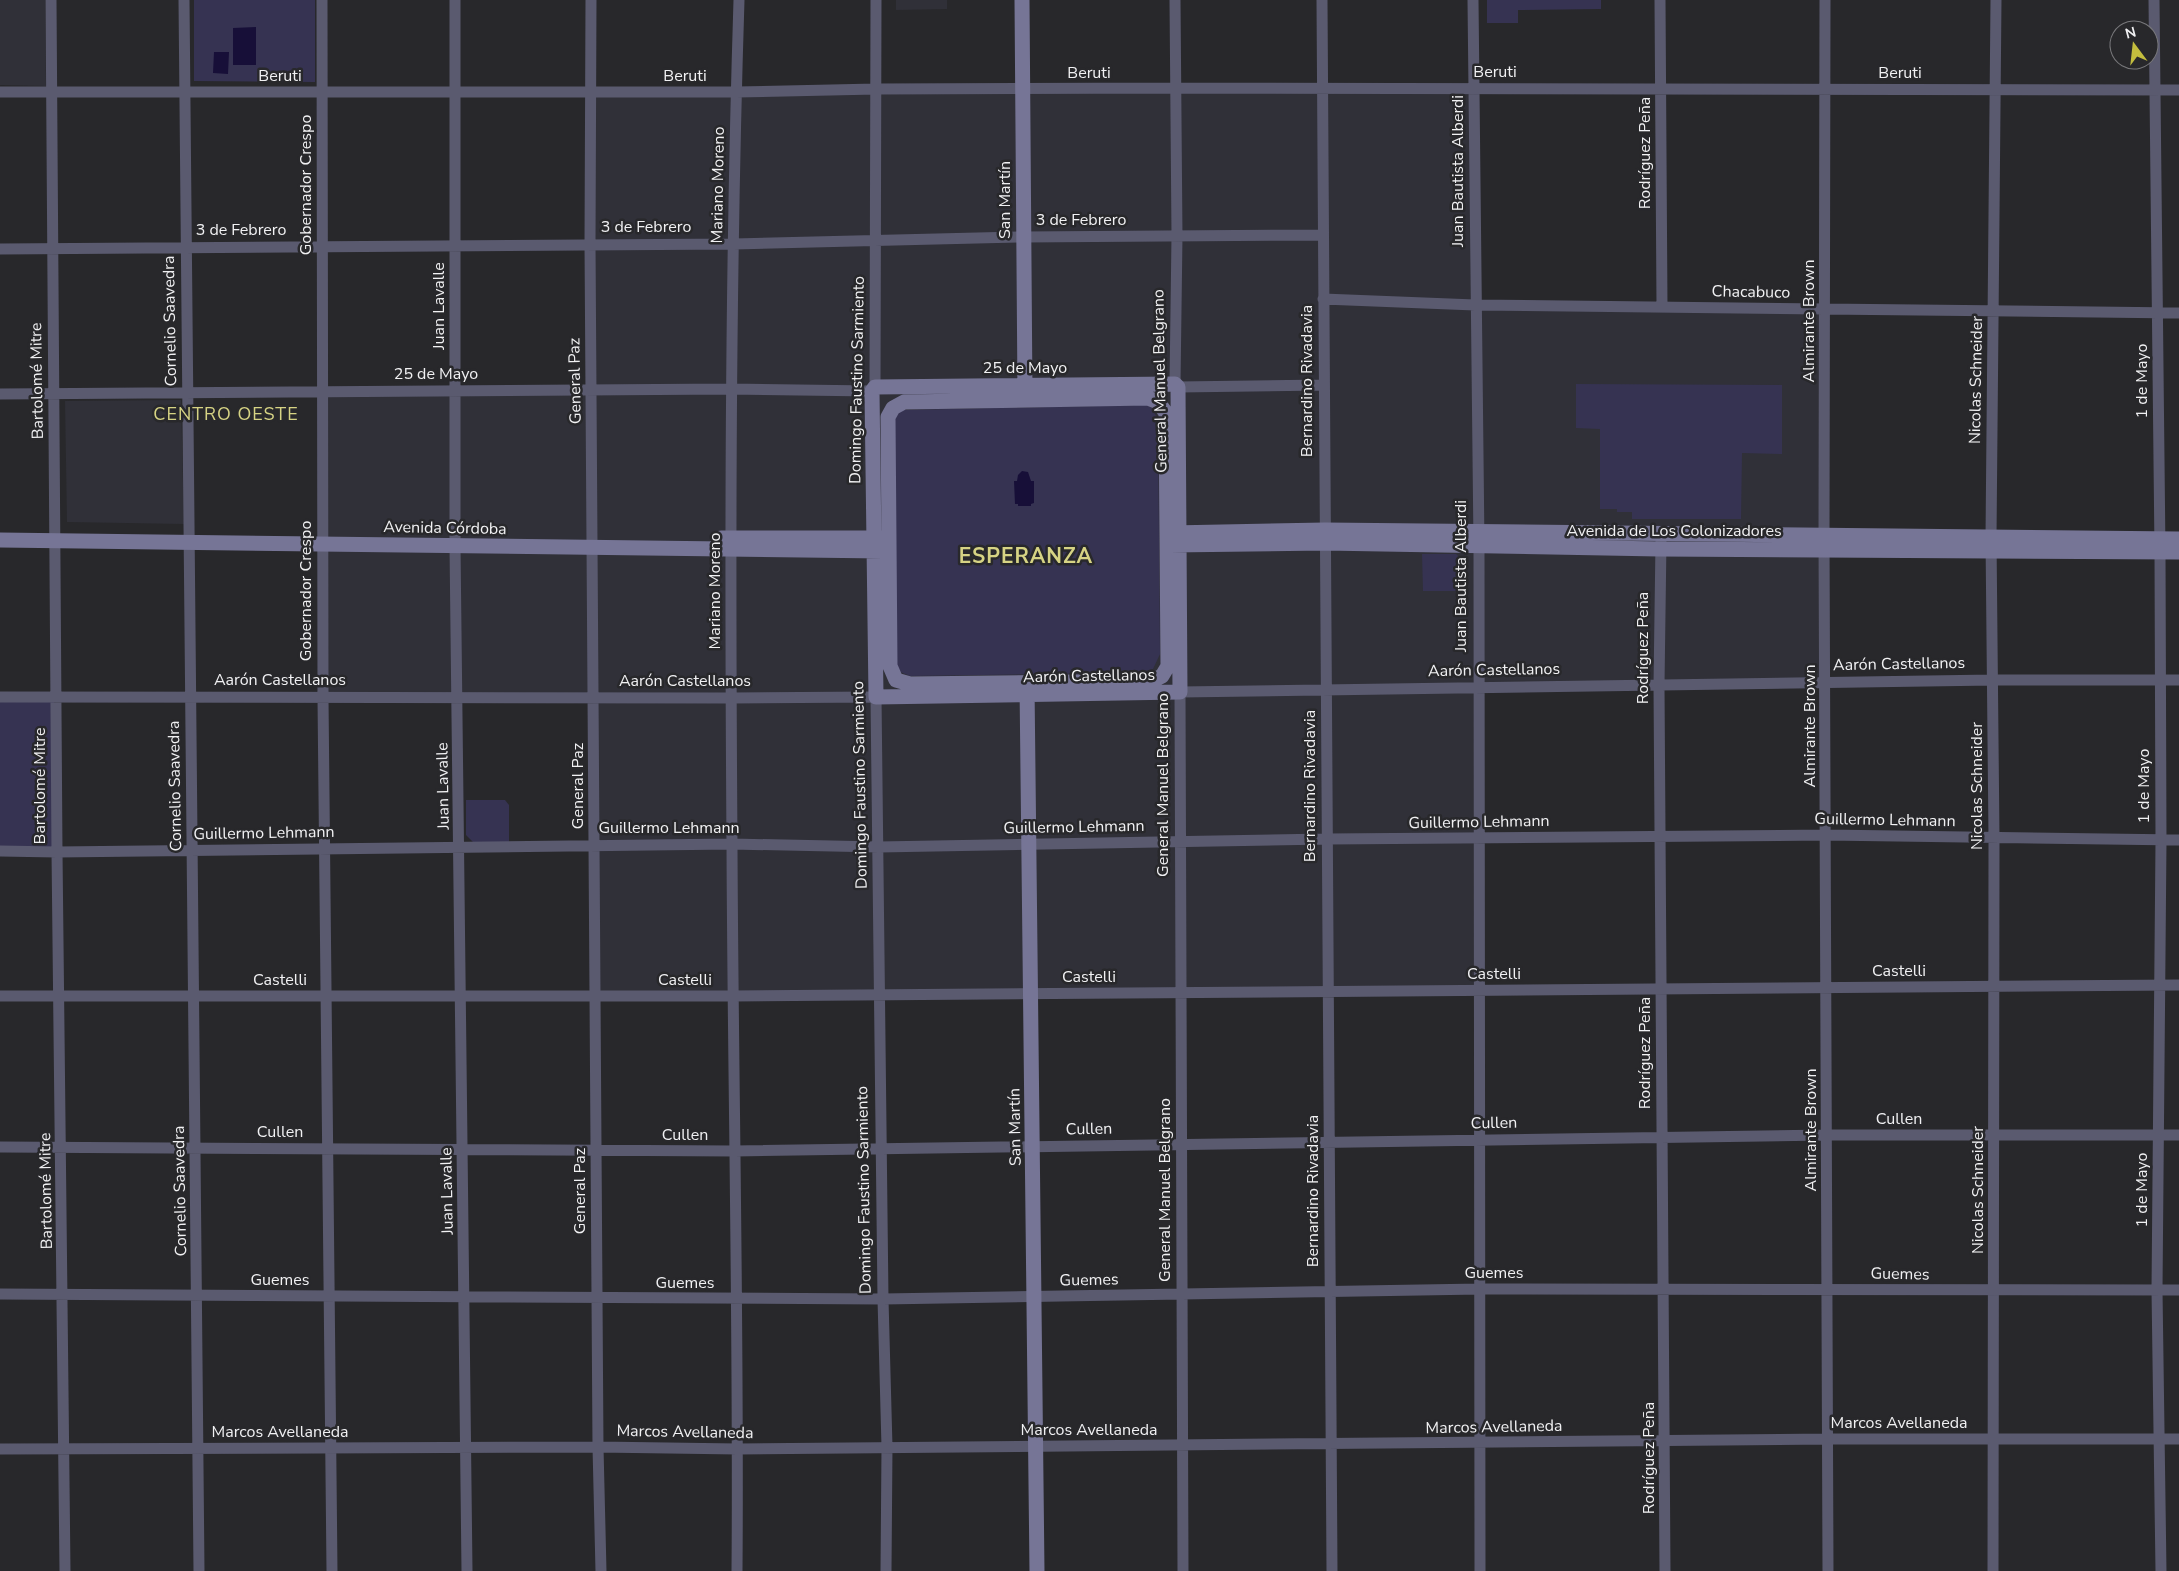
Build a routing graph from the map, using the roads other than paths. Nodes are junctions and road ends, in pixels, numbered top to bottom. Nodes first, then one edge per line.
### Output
1 (51, 0) edge
2 (184, 0) edge
3 (322, 0) edge
4 (455, 0) edge
5 (591, 0) edge
6 (739, 0) edge
7 (876, 0) edge
8 (1022, 0) edge
9 (1175, 0) edge
10 (1322, 0) edge
11 (1473, 0) edge
12 (1660, 0) edge
13 (1825, 0) edge
14 (1996, 0) edge
15 (2154, 0) edge
16 (1176, 88) junction
17 (876, 89) junction
18 (1022, 89) junction
19 (1322, 89) junction
20 (1474, 89) junction
21 (1661, 89) junction
22 (1825, 89) junction
23 (1994, 90) junction
24 (2155, 90) junction
25 (2179, 90) edge
26 (0, 92) edge
27 (51, 92) junction
28 (185, 92) junction
29 (322, 92) junction
30 (454, 92) junction
31 (592, 92) junction
32 (736, 92) junction
33 (1323, 235) junction
34 (1177, 236) junction
35 (1023, 237) junction
36 (876, 241) junction
37 (590, 244) junction
38 (734, 244) junction
39 (455, 245) junction
40 (322, 246) junction
41 (186, 247) junction
42 (52, 248) junction
43 (0, 249) edge
44 (1323, 298) junction
45 (1475, 305) junction
46 (1662, 307) junction
47 (1825, 309) junction
48 (1994, 311) junction
49 (2158, 312) junction
50 (2179, 313) edge
51 (1324, 385) junction
52 (1177, 386) junction
53 (874, 389) junction
54 (591, 390) junction
55 (731, 390) junction
56 (456, 391) junction
57 (322, 392) junction
58 (187, 393) junction
59 (1025, 393) junction
60 (0, 394) edge
61 (53, 394) junction
62 (904, 402) joint
63 (1163, 407) joint
64 (0, 530) edge
65 (56, 535) junction
66 (1325, 536) junction
67 (190, 538) junction
68 (323, 539) junction
69 (1174, 539) junction
70 (2179, 539) edge
71 (0, 540) edge
72 (1478, 540) junction
73 (456, 541) junction
74 (593, 542) junction
75 (1660, 542) junction
76 (731, 543) junction
77 (1825, 543) junction
78 (882, 544) junction
79 (1991, 544) junction
80 (2160, 545) junction
81 (2179, 552) edge
82 (890, 666) joint
83 (1993, 680) junction
84 (2160, 680) junction
85 (2179, 680) edge
86 (1152, 681) joint
87 (1826, 683) junction
88 (1659, 685) junction
89 (1478, 688) junction
90 (1027, 689) junction
91 (1326, 690) junction
92 (1180, 692) junction
93 (0, 697) edge
94 (56, 697) junction
95 (876, 697) junction
96 (190, 698) junction
97 (323, 698) junction
98 (458, 698) junction
99 (593, 698) junction
100 (732, 698) junction
101 (1827, 835) junction
102 (1660, 836) junction
103 (1479, 838) junction
104 (1994, 838) junction
105 (1327, 839) junction
106 (2179, 840) edge
107 (2161, 841) junction
108 (1182, 842) junction
109 (732, 844) junction
110 (1030, 844) junction
111 (594, 845) junction
112 (460, 847) junction
113 (879, 847) junction
114 (324, 848) junction
115 (192, 850) junction
116 (0, 851) edge
117 (57, 852) junction
118 (2160, 985) junction
119 (2179, 985) edge
120 (1994, 986) junction
121 (1827, 988) junction
122 (1661, 989) junction
123 (1479, 990) junction
124 (1328, 992) junction
125 (1182, 993) junction
126 (1031, 994) junction
127 (880, 995) junction
128 (0, 996) edge
129 (59, 996) junction
130 (194, 996) junction
131 (326, 996) junction
132 (461, 996) junction
133 (595, 996) junction
134 (734, 996) junction
135 (1827, 1135) junction
136 (1994, 1135) junction
137 (2158, 1135) junction
138 (2179, 1135) edge
139 (1662, 1137) junction
140 (1480, 1140) junction
141 (1329, 1142) junction
142 (1182, 1144) junction
143 (1033, 1146) junction
144 (0, 1147) edge
145 (61, 1147) junction
146 (195, 1148) junction
147 (328, 1149) junction
148 (881, 1149) junction
149 (463, 1150) junction
150 (596, 1150) junction
151 (735, 1151) junction
152 (1480, 1289) junction
153 (1827, 1289) junction
154 (1663, 1290) junction
155 (2157, 1290) junction
156 (2179, 1290) edge
157 (1993, 1291) junction
158 (1330, 1292) junction
159 (0, 1294) edge
160 (1182, 1294) junction
161 (63, 1295) junction
162 (197, 1296) junction
163 (329, 1296) junction
164 (1034, 1297) junction
165 (464, 1298) junction
166 (597, 1298) junction
167 (736, 1299) junction
168 (883, 1299) junction
169 (1992, 1438) junction
170 (1828, 1439) junction
171 (2160, 1439) junction
172 (2179, 1439) edge
173 (1665, 1441) junction
174 (1479, 1443) junction
175 (1332, 1445) junction
176 (1182, 1446) junction
177 (598, 1447) junction
178 (887, 1447) junction
179 (1036, 1447) junction
180 (65, 1448) junction
181 (198, 1448) junction
182 (331, 1448) junction
183 (466, 1448) junction
184 (0, 1449) edge
185 (738, 1450) junction
186 (66, 1571) edge
187 (198, 1571) edge
188 (332, 1571) edge
189 (467, 1571) edge
190 (601, 1571) edge
191 (737, 1571) edge
192 (886, 1571) edge
193 (1037, 1571) edge
194 (1183, 1571) edge
195 (1332, 1571) edge
196 (1480, 1571) edge
197 (1665, 1571) edge
198 (1828, 1571) edge
199 (1993, 1571) edge
200 (2161, 1571) edge

1 - 27 street, Bartolomé Mitre
2 - 28 street, Cornelio Saavedra
3 - 29 street, Gobernador Crespo
4 - 30 street, Juan Lavalle
5 - 31 street, General Paz
6 - 32 street, Mariano Moreno
7 - 17 street, Domingo Faustino Sarmiento
8 - 18 main road, San Martín
9 - 16 street, General Manuel Belgrano
10 - 19 street, Bernardino Rivadavia
11 - 20 street, Juan Bautista Alberdi
12 - 21 street, Rodríguez Peña
13 - 22 street, Almirante Brown
14 - 23 street, Nicolas Schneider
15 - 24 street, 1 de Mayo
16 - 18 street, Beruti
16 - 19 street, Beruti
16 - 34 street, General Manuel Belgrano
17 - 18 street, Beruti
17 - 32 street, Beruti
17 - 36 street, Domingo Faustino Sarmiento
18 - 35 main road, San Martín
19 - 20 street, Beruti
19 - 33 street, Bernardino Rivadavia
20 - 21 street, Beruti
20 - 45 street, Juan Bautista Alberdi
21 - 22 street, Beruti
21 - 46 street, Rodríguez Peña
22 - 23 street, Beruti
22 - 47 street, Almirante Brown
23 - 24 street, Beruti
23 - 48 street, Nicolas Schneider
24 - 25 street, Beruti
24 - 49 street, 1 de Mayo
26 - 27 street, Beruti
27 - 28 street, Beruti
27 - 42 street, Bartolomé Mitre
28 - 29 street, Beruti
28 - 41 street, Cornelio Saavedra
29 - 30 street, Beruti
29 - 40 street, Gobernador Crespo
30 - 31 street, Beruti
30 - 39 street, Juan Lavalle
31 - 32 street, Beruti
31 - 37 street, General Paz
32 - 38 street, Mariano Moreno
33 - 34 street, 3 de Febrero
33 - 44 street, Bernardino Rivadavia
34 - 35 street, 3 de Febrero
34 - 52 street, General Manuel Belgrano
35 - 36 street, 3 de Febrero
35 - 59 main road, San Martín
36 - 38 street, 3 de Febrero
36 - 53 street, Domingo Faustino Sarmiento
37 - 38 street, 3 de Febrero
37 - 39 street, 3 de Febrero
37 - 54 street, General Paz
38 - 55 street, Mariano Moreno
39 - 40 street, 3 de Febrero
39 - 56 street, Juan Lavalle
40 - 41 street, 3 de Febrero
40 - 57 street, Gobernador Crespo
41 - 42 street, 3 de Febrero
41 - 58 street, Cornelio Saavedra
42 - 43 street, 3 de Febrero
42 - 61 street, Bartolomé Mitre
44 - 45 street, Chacabuco
44 - 51 street, Bernardino Rivadavia
45 - 46 street, Chacabuco
45 - 72 street, Juan Bautista Alberdi
46 - 47 street, Chacabuco
47 - 48 street, Chacabuco
47 - 77 street, Almirante Brown
48 - 49 street, Chacabuco
48 - 79 street, Nicolas Schneider
49 - 50 street, Chacabuco
49 - 80 street, 1 de Mayo
51 - 52 street, 25 de Mayo
51 - 66 street, Bernardino Rivadavia
52 - 59 main road, 25 de Mayo
52 - 69 main road, General Manuel Belgrano
53 - 55 street, 25 de Mayo
53 - 59 main road, 25 de Mayo
53 - 78 main road, Domingo Faustino Sarmiento
54 - 55 street, 25 de Mayo
54 - 56 street, 25 de Mayo
54 - 74 street, General Paz
55 - 76 street, Mariano Moreno
56 - 57 street, 25 de Mayo
56 - 73 street, Juan Lavalle
57 - 58 street, 25 de Mayo
57 - 68 street, Gobernador Crespo
58 - 61 street, 25 de Mayo
58 - 67 street, Cornelio Saavedra
59 - 62 main road, 25 de Mayo
59 - 63 main road, 25 de Mayo
60 - 61 street, 25 de Mayo
61 - 65 street, Bartolomé Mitre
62 - 78 main road, Domingo Faustino Sarmiento
63 - 69 main road, General Manuel Belgrano
64 - 65 main road, Avenida Córdoba
65 - 67 main road, Avenida Córdoba
65 - 71 main road, Avenida Córdoba
65 - 94 street, Bartolomé Mitre
66 - 69 main road, Avenida de Los Colonizadores
66 - 72 main road, Avenida de Los Colonizadores
66 - 91 street, Bernardino Rivadavia
67 - 68 main road, Avenida Córdoba
67 - 96 street, Cornelio Saavedra
68 - 73 main road, Avenida Córdoba
68 - 97 street, Gobernador Crespo
69 - 86 main road, General Manuel Belgrano
69 - 92 main road, General Manuel Belgrano
70 - 80 main road, Avenida de Los Colonizadores
72 - 75 main road, Avenida de Los Colonizadores
72 - 89 street, Juan Bautista Alberdi
73 - 74 main road, Avenida Córdoba
73 - 98 street, Juan Lavalle
74 - 76 main road, Avenida Córdoba
74 - 99 street, General Paz
75 - 77 main road, Avenida de Los Colonizadores
75 - 88 street, Rodríguez Peña
76 - 78 main road, Avenida Córdoba
76 - 100 street, Mariano Moreno
77 - 79 main road, Avenida de Los Colonizadores
77 - 87 street, Almirante Brown
78 - 82 main road, Domingo Faustino Sarmiento
78 - 95 main road, Domingo Faustino Sarmiento
79 - 80 main road, Avenida de Los Colonizadores
79 - 83 street, Nicolas Schneider
80 - 81 main road, Avenida de Los Colonizadores
80 - 84 street, 1 de Mayo
82 - 90 main road, Aarón Castellanos
83 - 84 street, Aarón Castellanos
83 - 87 street, Aarón Castellanos
83 - 104 street, Nicolas Schneider
84 - 85 street, Aarón Castellanos
84 - 107 street, 1 de Mayo
86 - 90 main road, Aarón Castellanos
87 - 88 street, Aarón Castellanos
87 - 101 street, Almirante Brown
88 - 89 street, Aarón Castellanos
88 - 102 street, Rodríguez Peña
89 - 91 street, Aarón Castellanos
89 - 103 street, Juan Bautista Alberdi
90 - 92 main road, Aarón Castellanos
90 - 95 main road, Aarón Castellanos
90 - 110 main road, San Martín
91 - 92 street, Aarón Castellanos
91 - 105 street, Bernardino Rivadavia
92 - 108 street, General Manuel Belgrano
93 - 94 street, Aarón Castellanos
94 - 96 street, Aarón Castellanos
94 - 117 street, Bartolomé Mitre
95 - 100 street, Aarón Castellanos
95 - 113 street, Domingo Faustino Sarmiento
96 - 97 street, Aarón Castellanos
96 - 115 street, Cornelio Saavedra
97 - 98 street, Aarón Castellanos
97 - 114 street, Gobernador Crespo
98 - 99 street, Aarón Castellanos
98 - 112 street, Juan Lavalle
99 - 100 street, Aarón Castellanos
99 - 111 street, General Paz
100 - 109 street, Mariano Moreno
101 - 102 street, Guillermo Lehmann
101 - 104 street, Guillermo Lehmann
101 - 121 street, Almirante Brown
102 - 103 street, Guillermo Lehmann
102 - 122 street, Rodríguez Peña
103 - 105 street, Guillermo Lehmann
103 - 123 street, Juan Bautista Alberdi
104 - 107 street, Guillermo Lehmann
104 - 120 street, Nicolas Schneider
105 - 108 street, Guillermo Lehmann
105 - 124 street, Bernardino Rivadavia
106 - 107 street, Guillermo Lehmann
107 - 118 street, 1 de Mayo
108 - 110 street, Guillermo Lehmann
108 - 125 street, General Manuel Belgrano
109 - 111 street, Guillermo Lehmann
109 - 113 street, Guillermo Lehmann
109 - 134 street, Mariano Moreno
110 - 113 street, Guillermo Lehmann
110 - 126 main road, San Martín
111 - 112 street, Guillermo Lehmann
111 - 133 street, General Paz
112 - 114 street, Guillermo Lehmann
112 - 132 street, Juan Lavalle
113 - 127 street, Domingo Faustino Sarmiento
114 - 115 street, Guillermo Lehmann
114 - 131 street, Gobernador Crespo
115 - 117 street, Guillermo Lehmann
115 - 130 street, Cornelio Saavedra
116 - 117 street, Guillermo Lehmann
117 - 129 street, Bartolomé Mitre
118 - 119 street, Castelli
118 - 120 street, Castelli
118 - 137 street, 1 de Mayo
120 - 121 street, Castelli
120 - 136 street, Nicolas Schneider
121 - 122 street, Castelli
121 - 135 street, Almirante Brown
122 - 123 street, Castelli
122 - 139 street, Rodríguez Peña
123 - 124 street, Castelli
123 - 140 street, Juan Bautista Alberdi
124 - 125 street, Castelli
124 - 141 street, Bernardino Rivadavia
125 - 126 street, Castelli
125 - 142 street, General Manuel Belgrano
126 - 127 street, Castelli
126 - 143 main road, San Martín
127 - 134 street, Castelli
127 - 148 street, Domingo Faustino Sarmiento
128 - 129 street, Castelli
129 - 130 street, Castelli
129 - 145 street, Bartolomé Mitre
130 - 131 street, Castelli
130 - 146 street, Cornelio Saavedra
131 - 132 street, Castelli
131 - 147 street, Gobernador Crespo
132 - 133 street, Castelli
132 - 149 street, Juan Lavalle
133 - 134 street, Castelli
133 - 150 street, General Paz
134 - 151 street, Mariano Moreno
135 - 136 street, Cullen
135 - 139 street, Cullen
135 - 153 street, Almirante Brown
136 - 137 street, Cullen
136 - 157 street, Nicolas Schneider
137 - 138 street, Cullen
137 - 155 street, 1 de Mayo
139 - 140 street, Cullen
139 - 154 street, Rodríguez Peña
140 - 141 street, Cullen
140 - 152 street, Juan Bautista Alberdi
141 - 142 street, Cullen
141 - 158 street, Bernardino Rivadavia
142 - 143 street, Cullen
142 - 160 street, General Manuel Belgrano
143 - 148 street, Cullen
143 - 164 main road, San Martín
144 - 145 street, Cullen
145 - 146 street, Cullen
145 - 161 street, Bartolomé Mitre
146 - 147 street, Cullen
146 - 162 street, Cornelio Saavedra
147 - 149 street, Cullen
147 - 163 street, Gobernador Crespo
148 - 151 street, Cullen
148 - 168 street, Domingo Faustino Sarmiento
149 - 150 street, Cullen
149 - 165 street, Juan Lavalle
150 - 151 street, Cullen
150 - 166 street, General Paz
151 - 167 street, Mariano Moreno
152 - 154 street, Guemes
152 - 158 street, Guemes
152 - 174 street, Juan Bautista Alberdi
153 - 154 street, Guemes
153 - 157 street, Guemes
153 - 170 street, Almirante Brown
154 - 173 street, Rodríguez Peña
155 - 156 street, Guemes
155 - 157 street, Guemes
155 - 171 street, 1 de Mayo
157 - 169 street, Nicolas Schneider
158 - 160 street, Guemes
158 - 175 street, Bernardino Rivadavia
159 - 161 street, Guemes
160 - 164 street, Guemes
160 - 176 street, General Manuel Belgrano
161 - 162 street, Guemes
161 - 180 street, Bartolomé Mitre
162 - 163 street, Guemes
162 - 181 street, Cornelio Saavedra
163 - 165 street, Guemes
163 - 182 street, Gobernador Crespo
164 - 168 street, Guemes
164 - 179 main road, San Martín
165 - 166 street, Guemes
165 - 183 street, Juan Lavalle
166 - 167 street, Guemes
166 - 177 street, General Paz
167 - 168 street, Guemes
167 - 185 street, Mariano Moreno
168 - 178 street, Domingo Faustino Sarmiento
169 - 170 street, Marcos Avellaneda
169 - 171 street, Marcos Avellaneda
169 - 199 street, Nicolas Schneider
170 - 173 street, Marcos Avellaneda
170 - 198 street, Almirante Brown
171 - 172 street, Marcos Avellaneda
171 - 200 street, 1 de Mayo
173 - 174 street, Marcos Avellaneda
173 - 197 street, Rodríguez Peña
174 - 175 street, Marcos Avellaneda
174 - 196 street, Juan Bautista Alberdi
175 - 176 street, Marcos Avellaneda
175 - 195 street, Bernardino Rivadavia
176 - 179 street, Marcos Avellaneda
176 - 194 street, General Manuel Belgrano
177 - 183 street, Marcos Avellaneda
177 - 185 street, Marcos Avellaneda
177 - 190 street, General Paz
178 - 179 street, Marcos Avellaneda
178 - 185 street, Marcos Avellaneda
178 - 192 street, Domingo Faustino Sarmiento
179 - 193 main road, San Martín
180 - 181 street, Marcos Avellaneda
180 - 184 street, Marcos Avellaneda
180 - 186 street, Bartolomé Mitre
181 - 182 street, Marcos Avellaneda
181 - 187 street, Cornelio Saavedra
182 - 183 street, Marcos Avellaneda
182 - 188 street, Gobernador Crespo
183 - 189 street, Juan Lavalle
185 - 191 street, Mariano Moreno

